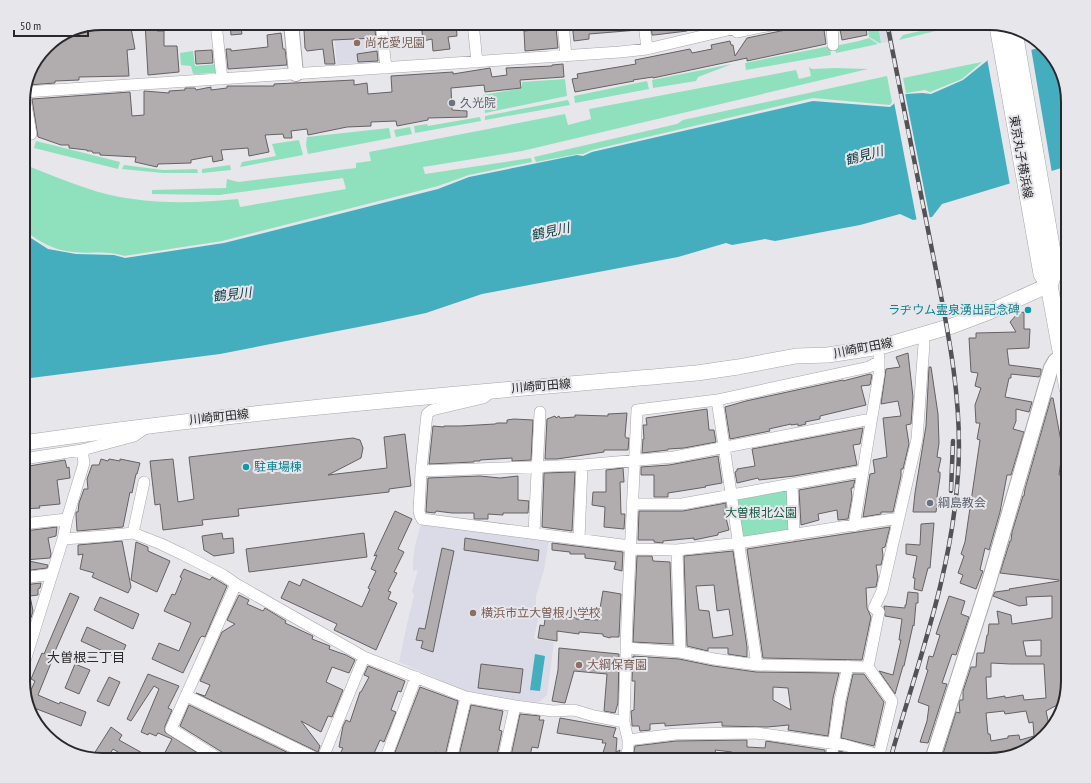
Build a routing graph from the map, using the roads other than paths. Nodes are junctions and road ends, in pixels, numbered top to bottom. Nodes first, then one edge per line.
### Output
1 (217, 30) edge
2 (292, 30) edge
3 (382, 30) edge
4 (474, 30) edge
5 (564, 30) edge
6 (645, 30) edge
7 (721, 30) edge
8 (737, 30) edge
9 (747, 30) edge
10 (832, 30) edge
11 (999, 31) edge
12 (1014, 35) edge
13 (833, 45) dead end
14 (647, 49) junction
15 (566, 56) junction
16 (477, 62) junction
17 (386, 68) junction
18 (296, 74) junction
19 (222, 80) junction
20 (31, 93) edge
21 (30, 128) edge
22 (31, 134) dead end
23 (1048, 276) junction
24 (923, 334) junction
25 (880, 347) junction
26 (1061, 350) edge
27 (1061, 357) edge
28 (878, 362) junction
29 (493, 390) junction
30 (717, 400) junction
31 (540, 412) dead end
32 (871, 419) junction
33 (151, 425) junction
34 (30, 442) edge
35 (724, 448) junction
36 (82, 450) junction
37 (30, 458) edge
38 (634, 460) junction
39 (582, 465) junction
40 (536, 468) junction
41 (421, 471) junction
42 (863, 471) junction
43 (144, 482) dead end
44 (792, 484) junction
45 (731, 495) junction
46 (632, 504) junction
47 (899, 518) junction
48 (67, 519) junction
49 (30, 523) edge
50 (854, 526) junction
51 (132, 532) junction
52 (534, 533) junction
53 (794, 535) junction
54 (63, 539) junction
55 (579, 539) junction
56 (738, 543) junction
57 (630, 546) junction
58 (677, 550) junction
59 (52, 574) junction
60 (30, 577) edge
61 (236, 584) junction
62 (30, 634) edge
63 (35, 634) junction
64 (30, 648) edge
65 (626, 648) junction
66 (680, 652) junction
67 (364, 657) junction
68 (757, 664) junction
69 (848, 666) junction
70 (868, 667) junction
71 (416, 677) junction
72 (187, 696) junction
73 (466, 697) junction
74 (515, 706) junction
75 (624, 722) junction
76 (628, 740) junction
77 (833, 744) junction
78 (210, 753) edge
79 (305, 753) edge
80 (323, 753) edge
81 (388, 753) edge
82 (453, 753) edge
83 (505, 753) edge
84 (627, 753) edge
85 (832, 753) edge
86 (864, 753) edge
87 (879, 753) edge
88 (934, 753) edge

1 - 19 street
2 - 18 street
3 - 17 street
4 - 16 street
5 - 15 street
6 - 14 street
7 - 14 street
8 - 9 street
10 - 13 street
11 - 23 main road, 東京丸子横浜線
12 - 23 main road, 東京丸子横浜線
14 - 15 street
15 - 16 street
16 - 17 street
17 - 18 street
18 - 19 street
19 - 20 street
21 - 22 street
23 - 24 main road, 川崎町田線
23 - 26 main road, 東京丸子横浜線
24 - 25 main road, 川崎町田線
24 - 47 street
25 - 28 street
25 - 29 main road, 川崎町田線
27 - 88 street
28 - 30 street
28 - 32 street
29 - 33 main road, 川崎町田線
29 - 41 street
30 - 35 street
30 - 38 street
31 - 40 street
32 - 35 street
32 - 42 street
33 - 34 main road, 川崎町田線
33 - 36 street
35 - 38 street
35 - 45 street
36 - 37 street
36 - 48 street
38 - 39 street
38 - 46 street
39 - 40 street
39 - 55 street
40 - 41 street
40 - 52 street
41 - 52 street
42 - 44 street
42 - 50 street
43 - 51 street
44 - 45 street
44 - 53 street
45 - 46 street
45 - 56 street
46 - 57 street
47 - 50 street
47 - 70 street
48 - 49 street
48 - 54 street
50 - 53 street
51 - 54 street
51 - 61 street
52 - 55 street
53 - 56 street
54 - 59 street
55 - 57 street
56 - 58 street
56 - 68 street
57 - 58 street
57 - 65 street
58 - 66 street
59 - 60 street
59 - 63 street
61 - 67 street
61 - 72 street
62 - 63 street
63 - 64 street
65 - 66 street
65 - 75 street
66 - 68 street
67 - 71 street
67 - 80 street
68 - 69 street
69 - 70 street
69 - 77 street
70 - 87 street
71 - 73 street
71 - 81 street
72 - 78 street
72 - 79 street
73 - 74 street
73 - 82 street
74 - 75 street
74 - 83 street
75 - 76 street
76 - 77 street
76 - 84 street
77 - 85 street
77 - 86 street

